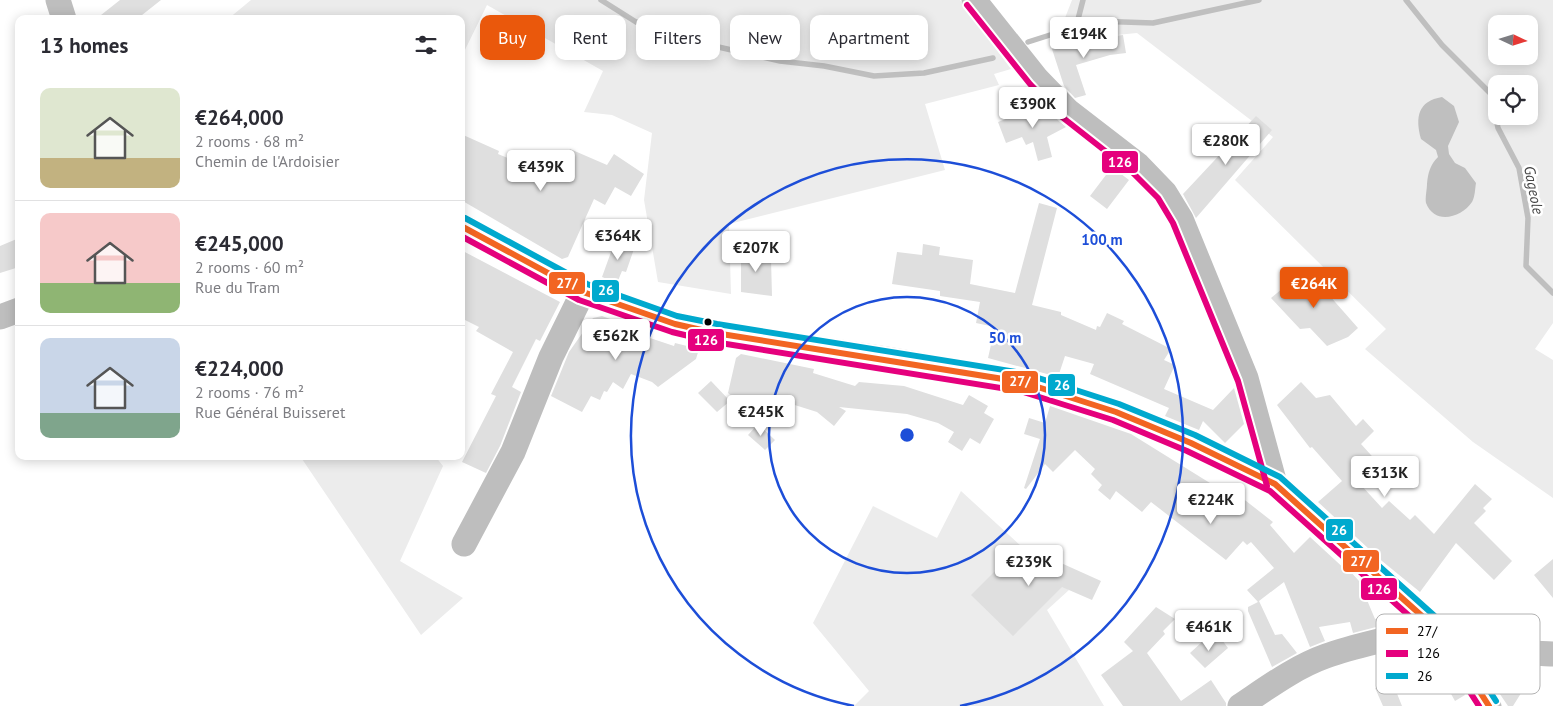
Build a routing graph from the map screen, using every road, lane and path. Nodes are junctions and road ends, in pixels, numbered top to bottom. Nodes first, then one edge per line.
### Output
1 (58, 0) edge
2 (974, 0) edge
3 (63, 15) edge
4 (465, 228) edge
5 (583, 292) junction
6 (15, 311) edge
7 (0, 317) edge
8 (1275, 484) junction
9 (464, 544) dead end
10 (1420, 614) edge
11 (1376, 644) edge
12 (1540, 652) edge
13 (1553, 654) edge
14 (1481, 694) edge
15 (1240, 706) edge
16 (1489, 706) edge

1 - 3 street
2 - 8 street
4 - 5 street
5 - 8 street
5 - 9 street
6 - 7 street
8 - 10 street
11 - 15 street
12 - 13 street
14 - 16 street

